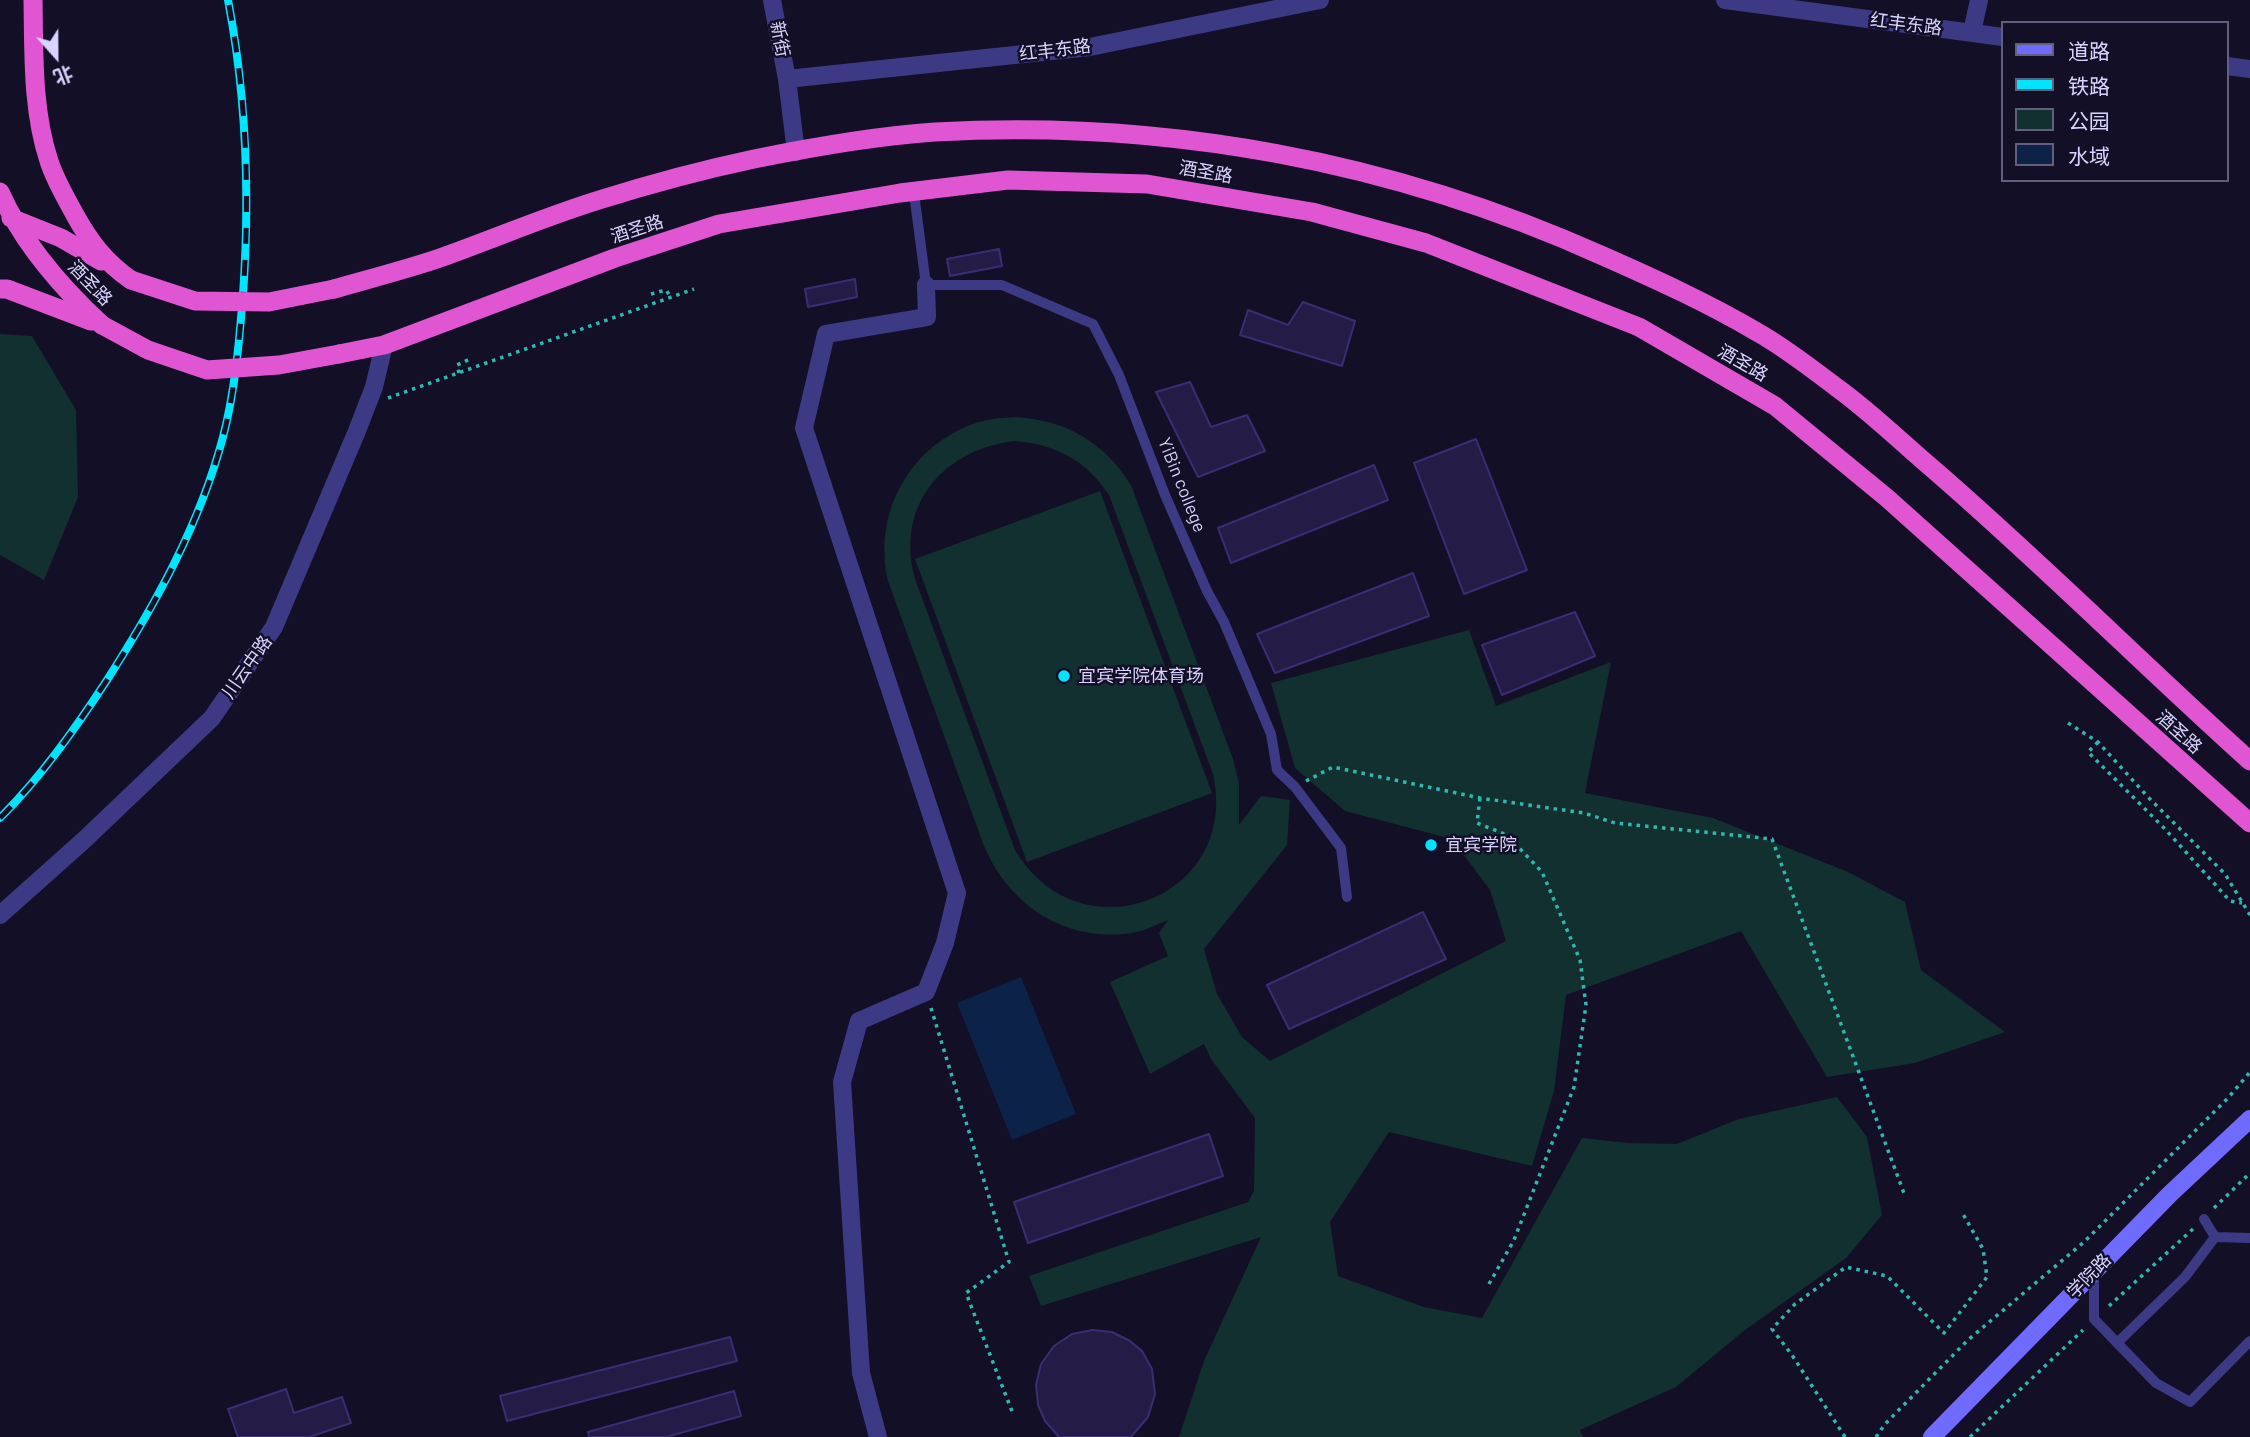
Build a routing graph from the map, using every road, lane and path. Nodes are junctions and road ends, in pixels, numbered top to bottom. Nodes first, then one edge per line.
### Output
1 (33, 0) edge
2 (772, 0) edge
3 (1311, 0) edge
4 (1724, 0) edge
5 (1979, 0) edge
6 (1972, 32) junction
7 (2002, 37) edge
8 (2229, 66) edge
9 (2250, 69) edge
10 (787, 79) junction
11 (796, 152) junction
12 (0, 192) edge
13 (914, 193) junction
14 (7, 217) edge
15 (111, 266) junction
16 (926, 285) junction
17 (0, 289) edge
18 (694, 289) dead end
19 (651, 295) dead end
20 (670, 297) junction
21 (102, 325) junction
22 (384, 345) junction
23 (472, 358) dead end
24 (458, 373) junction
25 (369, 402) junction
26 (2068, 723) dead end
27 (2098, 742) junction
28 (2250, 761) edge
29 (1295, 787) junction
30 (1479, 798) junction
31 (2250, 823) edge
32 (1347, 897) dead end
33 (2243, 903) junction
34 (0, 915) edge
35 (2250, 915) edge
36 (926, 992) junction
37 (2250, 1072) edge
38 (2250, 1119) edge
39 (1905, 1196) dead end
40 (1963, 1214) dead end
41 (2204, 1219) dead end
42 (2215, 1237) junction
43 (2250, 1238) edge
44 (2094, 1272) junction
45 (1489, 1284) dead end
46 (2250, 1341) edge
47 (2117, 1343) junction
48 (1013, 1414) dead end
49 (878, 1437) edge
50 (1845, 1437) edge
51 (1876, 1437) edge
52 (1932, 1437) edge

1 - 15 highway, 酒圣路
2 - 10 street, 新街
3 - 10 street, 红丰东路
4 - 6 street, 红丰东路
5 - 6 street
6 - 7 street, 红丰东路
8 - 9 street
10 - 11 street, 新街
11 - 15 highway, 酒圣路, bridge
11 - 28 highway, 酒圣路
12 - 14 highway, 酒圣路
13 - 16 lane
13 - 22 highway, 酒圣路
13 - 31 highway, 酒圣路
14 - 15 highway
14 - 21 highway, 酒圣路
16 - 29 lane, YiBin college
16 - 36 street
17 - 21 highway
18 - 20 path
19 - 20 path
20 - 24 path
21 - 22 highway, 酒圣路, bridge
22 - 25 street, 川云中路
23 - 24 path
24 - 25 path
25 - 34 street, 川云中路
26 - 27 path
27 - 33 path
27 - 33 path
29 - 30 path
29 - 32 lane, YiBin college
30 - 39 path
30 - 45 path
33 - 35 path
36 - 48 path
36 - 49 street
37 - 51 path
38 - 44 main road, 学院路
40 - 50 path
41 - 42 lane
42 - 43 lane
42 - 47 lane
44 - 47 lane
44 - 52 main road, 学院路
46 - 47 lane

